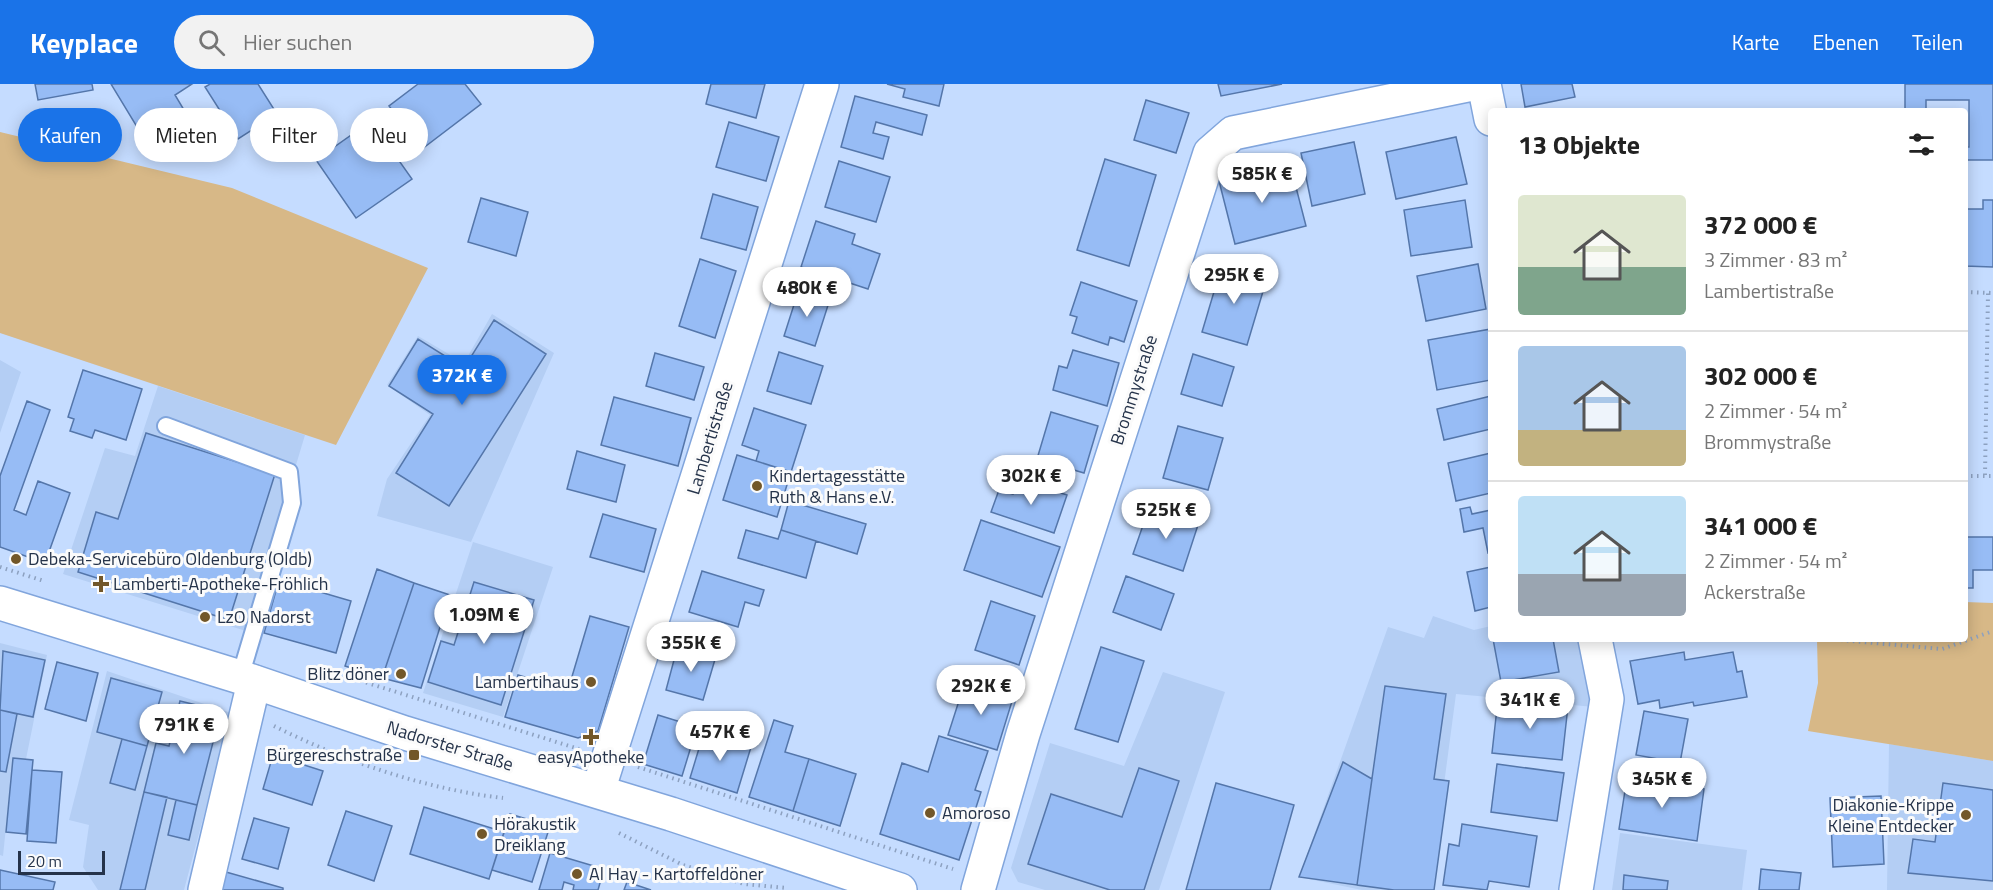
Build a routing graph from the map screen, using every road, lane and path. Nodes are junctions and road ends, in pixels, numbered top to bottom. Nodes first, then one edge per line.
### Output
1 (822, 84) edge
2 (1472, 84) edge
3 (1484, 84) edge
4 (1489, 108) edge
5 (1968, 292) edge
6 (1990, 293) edge
7 (1987, 386) junction
8 (1993, 386) edge
9 (166, 426) dead end
10 (1968, 476) edge
11 (1985, 476) junction
12 (1993, 476) edge
13 (0, 567) edge
14 (45, 581) dead end
15 (0, 603) edge
16 (1993, 631) edge
17 (1968, 640) edge
18 (1596, 642) edge
19 (1863, 642) edge
20 (1962, 642) edge
21 (316, 667) dead end
22 (247, 680) junction
23 (609, 758) junction
24 (598, 791) junction
25 (980, 884) edge
26 (205, 890) edge
27 (900, 890) edge
28 (1576, 890) edge

1 - 23 street, Lambertistraße
2 - 25 street, Brommystraße
3 - 4 street
5 - 6 path
6 - 7 path
7 - 8 path
7 - 11 path
9 - 22 lane
10 - 11 path
11 - 12 path
13 - 14 path
15 - 22 street, Nadorster Straße
16 - 17 path
18 - 28 street
19 - 20 path
21 - 23 path
22 - 24 street, Nadorster Straße
22 - 26 street
23 - 24 street, Lambertistraße
23 - 25 path
24 - 27 street, Nadorster Straße

